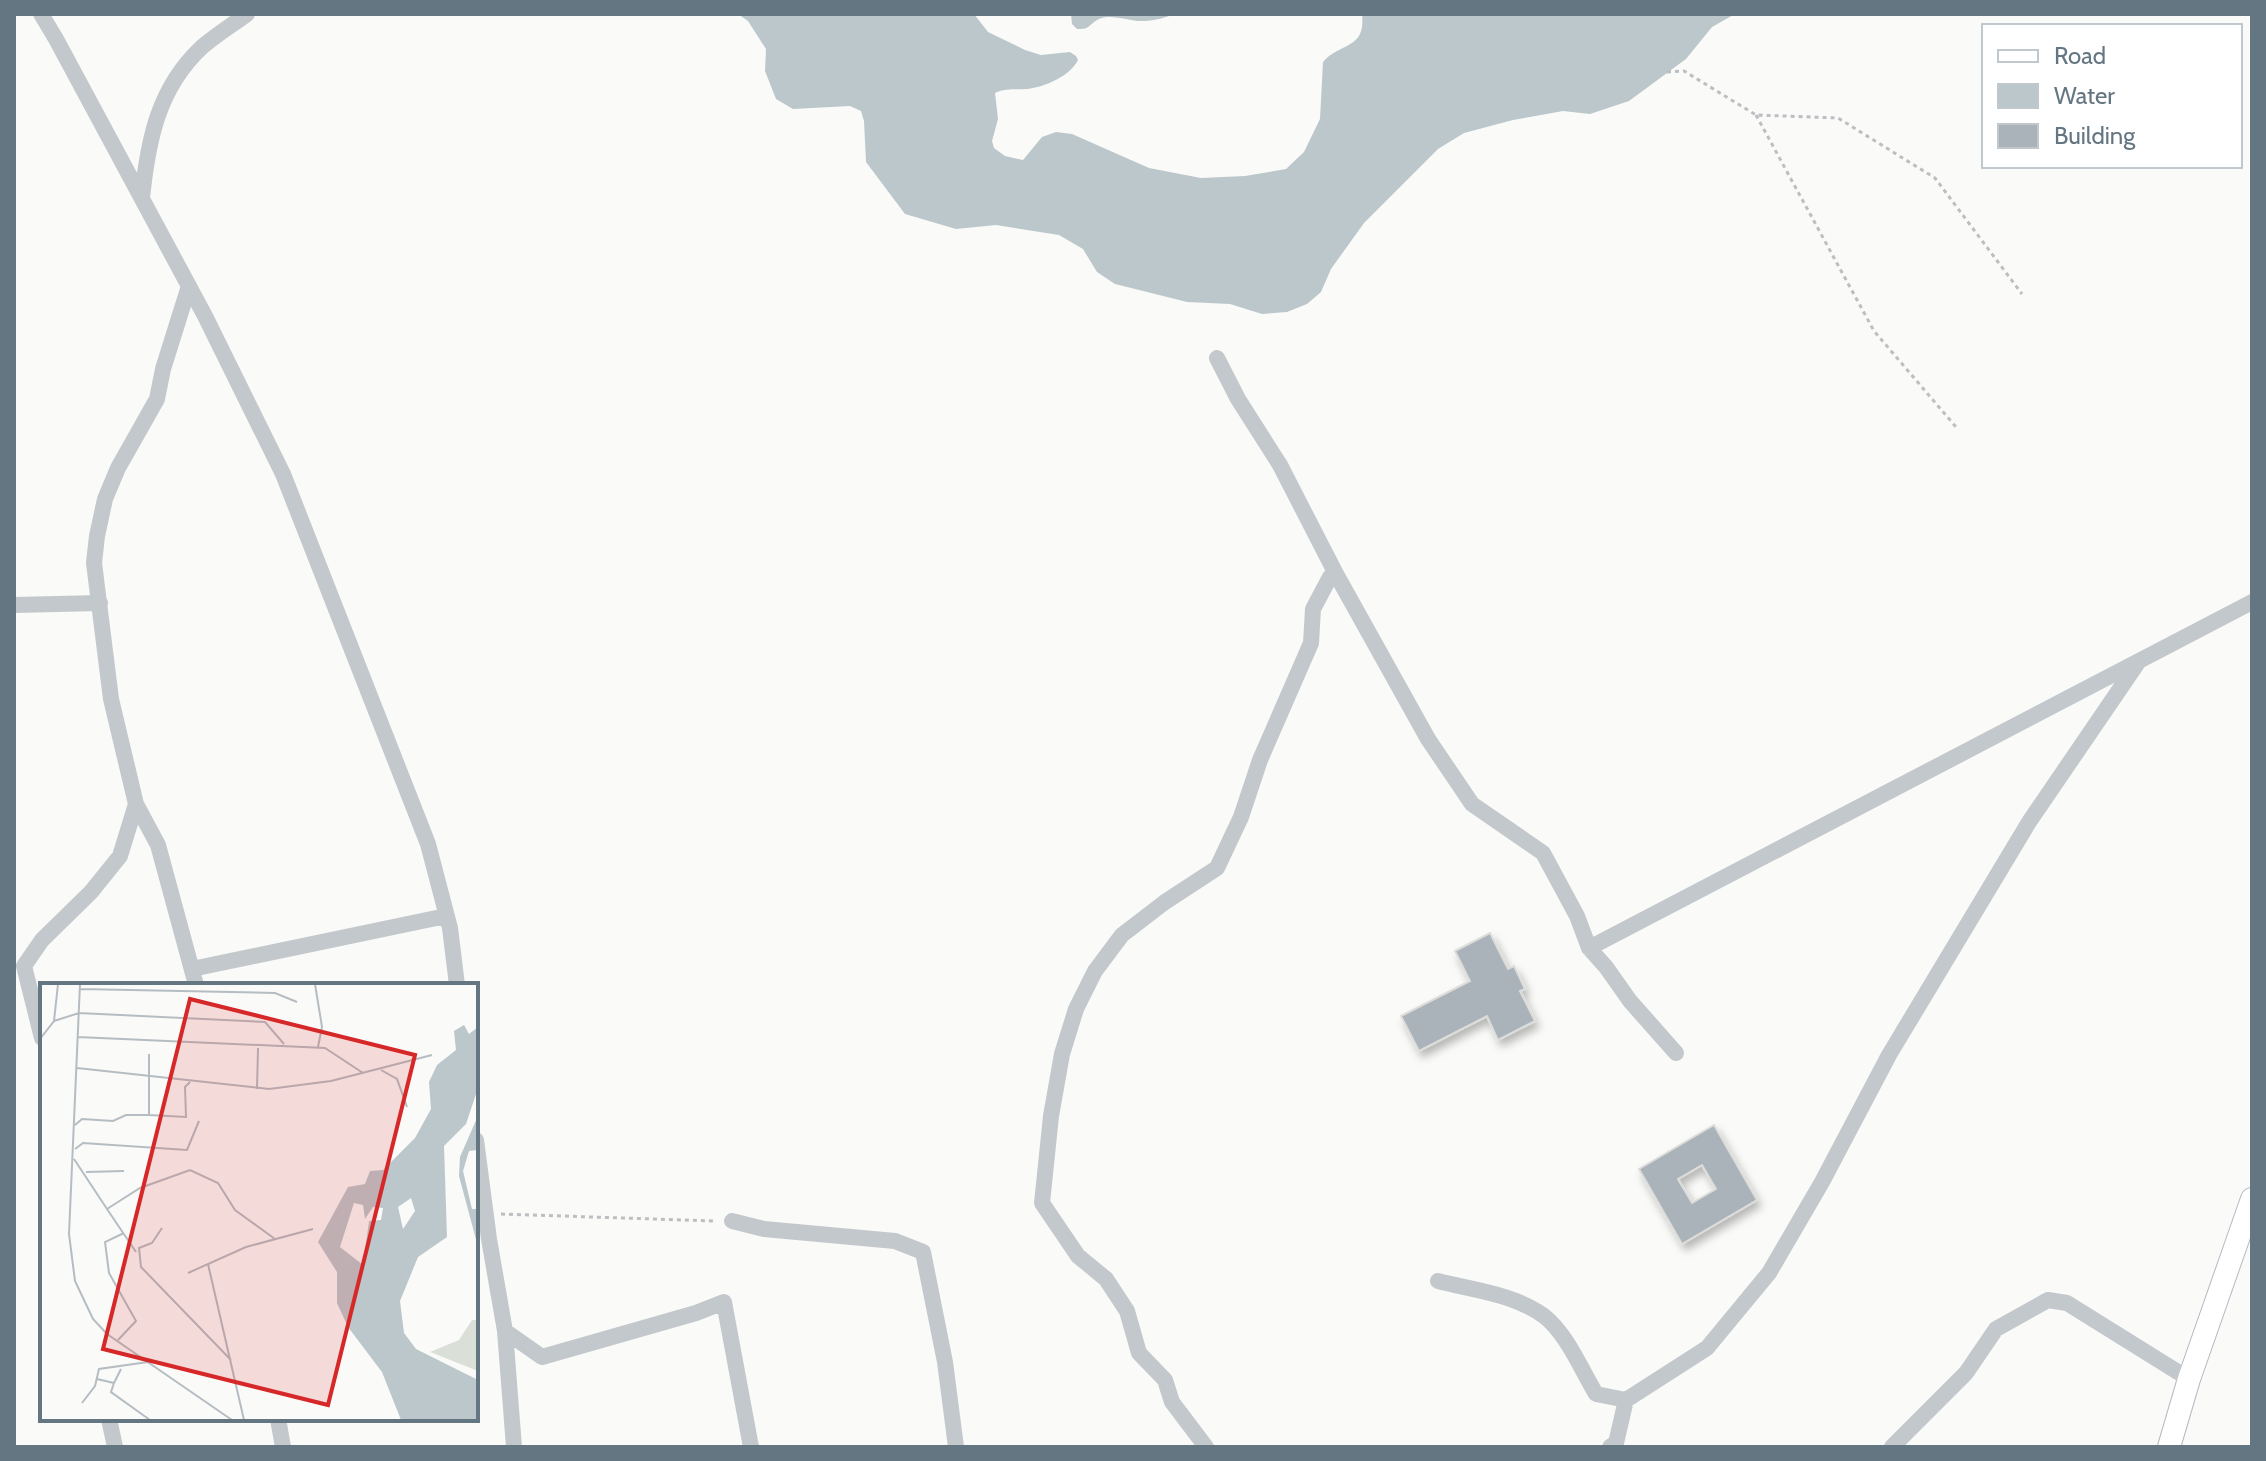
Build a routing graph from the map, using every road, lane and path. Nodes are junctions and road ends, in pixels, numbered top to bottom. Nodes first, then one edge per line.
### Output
1 (41, 14) edge
2 (247, 14) edge
3 (1667, 72) dead end
4 (1756, 115) junction
5 (142, 199) junction
6 (189, 286) junction
7 (2022, 294) dead end
8 (1217, 358) dead end
9 (1956, 427) dead end
10 (1336, 574) junction
11 (2252, 602) edge
12 (100, 603) junction
13 (14, 605) edge
14 (2139, 661) junction
15 (136, 804) junction
16 (446, 916) junction
17 (1589, 948) junction
18 (194, 977) edge
19 (457, 983) edge
20 (40, 1030) edge
21 (1676, 1053) dead end
22 (478, 1155) edge
23 (2252, 1199) edge
24 (486, 1213) junction
25 (732, 1221) joint
26 (1438, 1281) dead end
27 (505, 1331) junction
28 (2189, 1379) junction
29 (1626, 1400) junction
30 (109, 1421) edge
31 (278, 1421) edge
32 (115, 1447) edge
33 (283, 1447) edge
34 (514, 1447) edge
35 (751, 1447) edge
36 (956, 1447) edge
37 (1206, 1447) edge
38 (1610, 1447) edge
39 (1892, 1447) edge
40 (2169, 1447) edge

1 - 5 street
2 - 5 street
3 - 4 path
4 - 7 path
4 - 9 path
5 - 6 street
6 - 12 street
6 - 16 street
8 - 10 street
10 - 17 street
10 - 37 street
11 - 14 street
12 - 13 street
12 - 15 street
14 - 17 street
14 - 29 street
15 - 18 street
15 - 20 street
16 - 18 street
16 - 19 street
17 - 21 street
22 - 24 street
23 - 28 main road
24 - 25 path
24 - 27 street
25 - 36 street
26 - 29 street
27 - 34 street
27 - 35 street
28 - 39 street
28 - 40 main road
29 - 38 street
30 - 32 street
31 - 33 street

